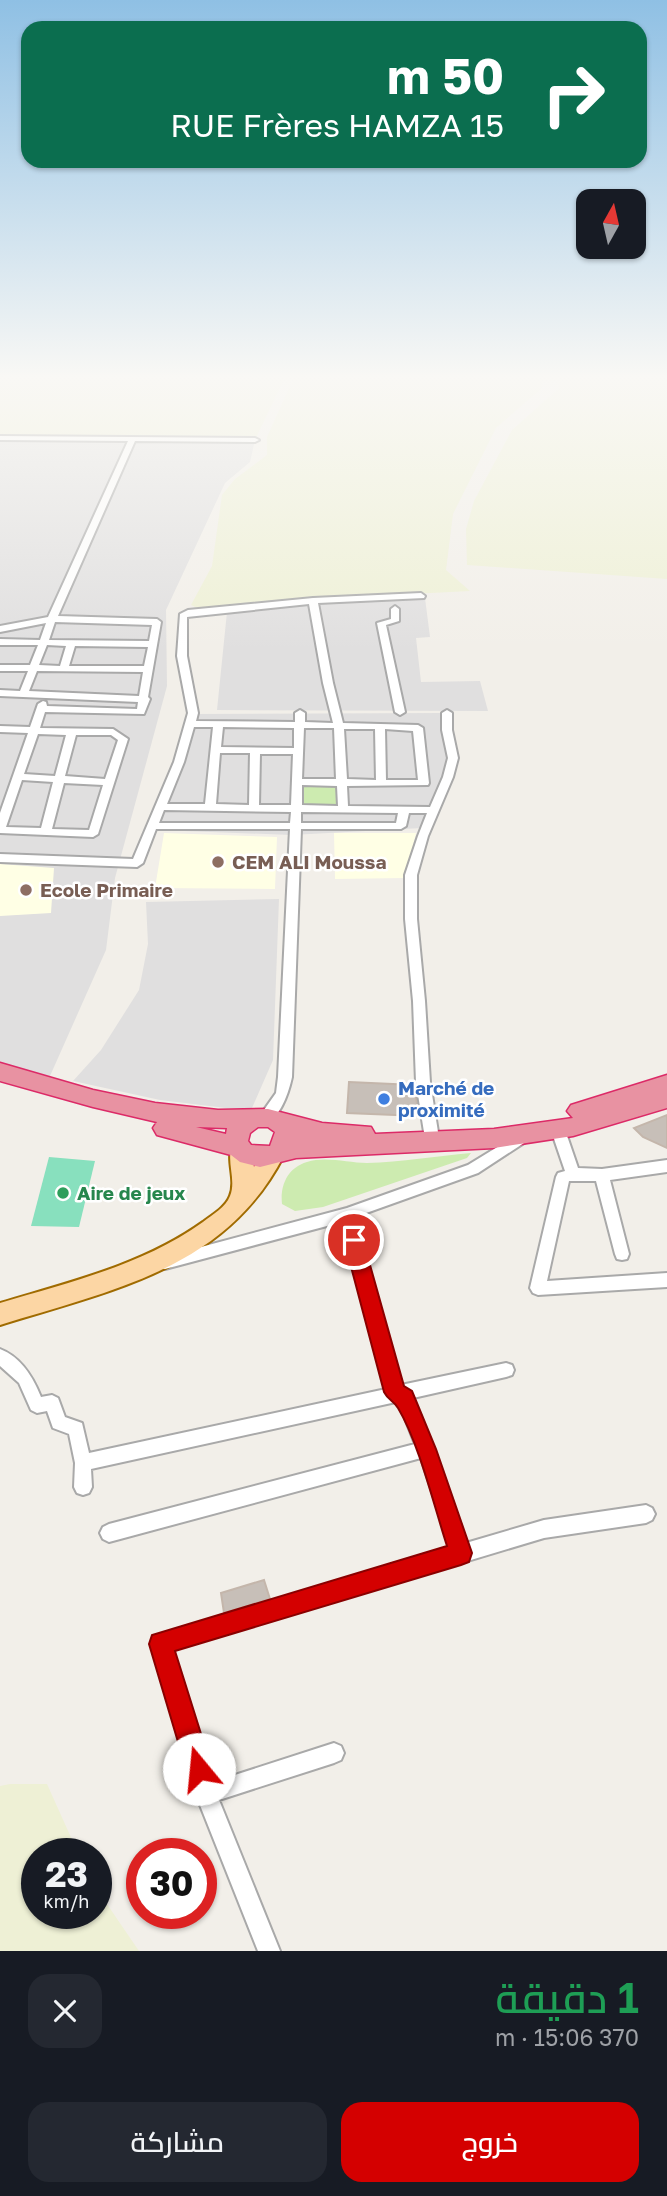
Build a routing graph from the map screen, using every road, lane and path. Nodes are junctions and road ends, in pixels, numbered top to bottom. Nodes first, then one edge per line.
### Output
1 (120, 468) edge
2 (421, 596) dead end
3 (313, 601) junction
4 (395, 609) dead end
5 (52, 620) junction
6 (0, 629) edge
7 (0, 642) edge
8 (72, 642) junction
9 (44, 643) junction
10 (154, 645) junction
11 (0, 668) edge
12 (35, 668) junction
13 (64, 668) junction
14 (150, 669) junction
15 (0, 693) edge
16 (24, 693) junction
17 (45, 697) junction
18 (145, 699) junction
19 (41, 709) junction
20 (400, 712) dead end
21 (447, 713) dead end
22 (300, 719) junction
23 (190, 724) junction
24 (218, 724) junction
25 (339, 726) junction
26 (380, 726) junction
27 (0, 729) edge
28 (34, 730) junction
29 (72, 732) junction
30 (216, 750) junction
31 (256, 750) junction
32 (299, 751) junction
33 (18, 777) junction
34 (61, 779) junction
35 (110, 782) junction
36 (298, 782) junction
37 (340, 783) junction
38 (381, 783) junction
39 (424, 783) junction
40 (446, 783) junction
41 (160, 807) junction
42 (210, 808) junction
43 (254, 808) junction
44 (297, 809) junction
45 (343, 809) junction
46 (404, 810) junction
47 (434, 810) junction
48 (152, 826) junction
49 (295, 828) junction
50 (0, 830) edge
51 (45, 833) junction
52 (0, 858) edge
53 (0, 1072) edge
54 (667, 1084) edge
55 (0, 1086) edge
56 (667, 1099) edge
57 (265, 1119) junction
58 (558, 1130) junction
59 (431, 1132) junction
60 (526, 1135) junction
61 (239, 1148) junction
62 (277, 1153) junction
63 (667, 1166) edge
64 (573, 1174) junction
65 (602, 1175) junction
66 (239, 1207) junction
67 (347, 1214) junction
68 (622, 1254) dead end
69 (145, 1268) junction
70 (667, 1280) edge
71 (0, 1314) edge
72 (0, 1356) edge
73 (506, 1370) dead end
74 (395, 1392) junction
75 (426, 1449) junction
76 (83, 1463) junction
77 (83, 1487) dead end
78 (646, 1514) dead end
79 (108, 1533) dead end
80 (461, 1553) junction
81 (334, 1754) dead end
82 (207, 1794) junction
83 (269, 1951) edge

1 - 5 street
2 - 3 street
3 - 23 street
3 - 25 street
4 - 20 street
5 - 6 street
5 - 9 street
5 - 10 street
7 - 9 street
8 - 9 street
8 - 10 street
8 - 13 street
9 - 12 street
10 - 14 street
11 - 12 street
12 - 13 street
12 - 16 street
13 - 14 street
14 - 18 street
15 - 16 street
16 - 17 street
17 - 18 street
17 - 19 street
18 - 19 street
19 - 28 street
21 - 40 street
22 - 24 street
22 - 25 street
22 - 32 street
23 - 24 street
23 - 41 street
24 - 30 street
25 - 26 street
25 - 37 street
26 - 38 street
26 - 39 street
27 - 28 street
28 - 29 street
28 - 33 street
29 - 34 street
29 - 35 street
30 - 31 street
30 - 42 street
31 - 32 street
31 - 43 street
32 - 36 street
33 - 34 street
33 - 50 street
34 - 35 street
34 - 51 street
35 - 51 street
36 - 37 street
36 - 44 street
37 - 38 street
37 - 45 street
38 - 39 street
39 - 40 street
40 - 47 street
41 - 42 street
41 - 48 street
42 - 43 street
43 - 44 street
44 - 45 street
44 - 49 street
45 - 46 street
46 - 47 street
46 - 49 street
47 - 59 street
48 - 49 street
48 - 52 street
49 - 57 street
50 - 51 street
53 - 57 highway
54 - 59 highway
55 - 61 highway
56 - 58 highway
57 - 59 highway
57 - 61 highway
57 - 62 highway
58 - 60 highway
58 - 64 street
60 - 62 highway
60 - 67 street
61 - 62 highway
61 - 66 main road
62 - 66 main road
63 - 65 street
64 - 65 street
64 - 70 street
65 - 68 street
66 - 69 main road
67 - 69 street
67 - 74 street
69 - 71 main road
72 - 76 street
73 - 74 street
74 - 75 street
74 - 76 street
75 - 79 street
75 - 80 street
76 - 77 street
78 - 80 street
80 - 82 street
81 - 82 street
82 - 83 street

